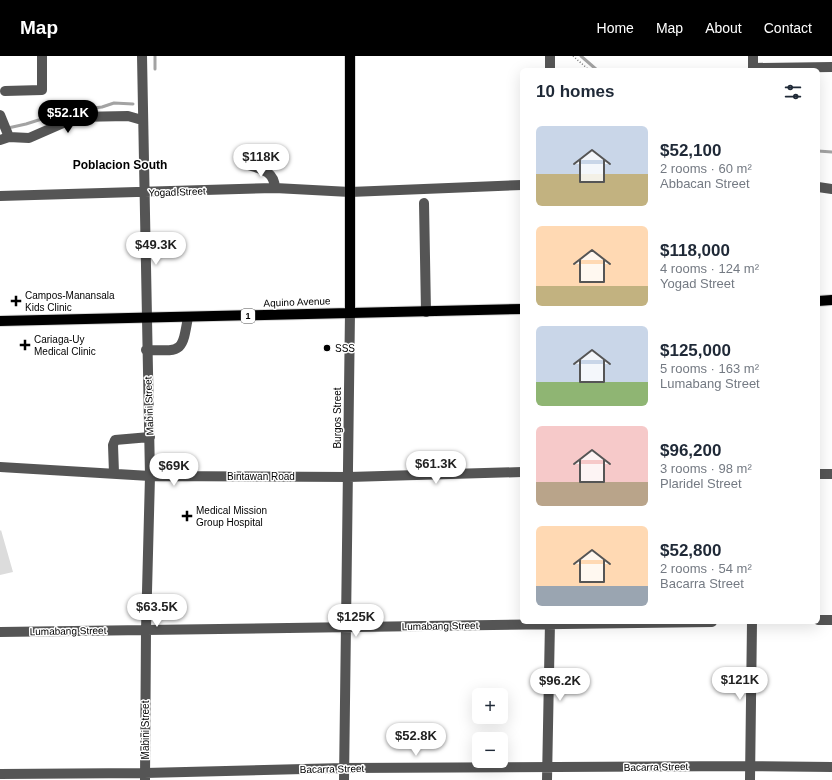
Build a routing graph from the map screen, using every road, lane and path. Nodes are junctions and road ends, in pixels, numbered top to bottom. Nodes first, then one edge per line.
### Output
1 (42, 56) edge
2 (142, 56) edge
3 (350, 56) edge
4 (550, 56) edge
5 (573, 56) edge
6 (753, 56) edge
7 (832, 67) edge
8 (550, 68) edge
9 (587, 68) edge
10 (753, 68) edge
11 (792, 68) edge
12 (5, 92) dead end
13 (2, 119) edge
14 (142, 120) junction
15 (6, 137) edge
16 (243, 163) dead end
17 (520, 186) edge
18 (275, 188) junction
19 (820, 188) edge
20 (832, 189) edge
21 (350, 192) junction
22 (143, 193) junction
23 (0, 196) edge
24 (424, 203) dead end
25 (832, 300) edge
26 (820, 301) edge
27 (520, 309) edge
28 (350, 312) junction
29 (426, 312) junction
30 (188, 317) junction
31 (146, 318) junction
32 (0, 321) edge
33 (146, 350) junction
34 (150, 437) junction
35 (0, 467) edge
36 (520, 472) edge
37 (114, 473) junction
38 (820, 474) edge
39 (832, 474) edge
40 (150, 476) junction
41 (349, 477) junction
42 (820, 620) edge
43 (832, 620) edge
44 (520, 624) edge
45 (550, 624) edge
46 (752, 624) edge
47 (345, 627) junction
48 (146, 630) junction
49 (0, 632) edge
50 (750, 766) junction
51 (832, 767) edge
52 (344, 768) junction
53 (547, 768) junction
54 (0, 774) edge
55 (145, 777) edge
56 (344, 780) edge
57 (547, 780) edge
58 (750, 780) edge

1 - 12 street
2 - 14 street, Mabini Street
3 - 21 main road, Burgos Street
4 - 8 street
5 - 9 path
6 - 10 street
7 - 11 street
13 - 15 street
14 - 15 street
14 - 22 street, Mabini Street
16 - 18 street
17 - 21 street, Yogad Street
18 - 21 street, Yogad Street
18 - 22 street, Yogad Street
19 - 20 street
21 - 28 main road, Burgos Street
22 - 23 street, Yogad Street
22 - 31 street, Mabini Street
24 - 29 street
25 - 26 main road
27 - 29 main road, Aquino Avenue / 1
28 - 29 main road, Aquino Avenue / 1
28 - 30 main road, Aquino Avenue / 1
28 - 41 street, Burgos Street
30 - 31 main road, Aquino Avenue / 1
30 - 33 street
31 - 32 main road, Aquino Avenue / 1
31 - 33 street, Mabini Street
33 - 34 street, Mabini Street
34 - 37 street
34 - 40 street, Mabini Street
35 - 37 street, Bintawan Road
36 - 41 street, Bintawan Road
37 - 40 street, Bintawan Road
38 - 39 street
40 - 41 street, Bintawan Road
40 - 48 street, Mabini Street
41 - 47 street, Burgos Street
42 - 43 street
44 - 47 street, Lumabang Street
45 - 53 street
46 - 50 street
47 - 48 street, Lumabang Street
47 - 52 street, Burgos Street
48 - 49 street, Lumabang Street
48 - 55 street, Mabini Street
50 - 51 street, Bacarra Street
50 - 53 street, Bacarra Street
50 - 58 street
52 - 53 street, Bacarra Street
52 - 55 street, Bacarra Street
52 - 56 street, Burgos Street
53 - 57 street
54 - 55 street, Bacarra Street

